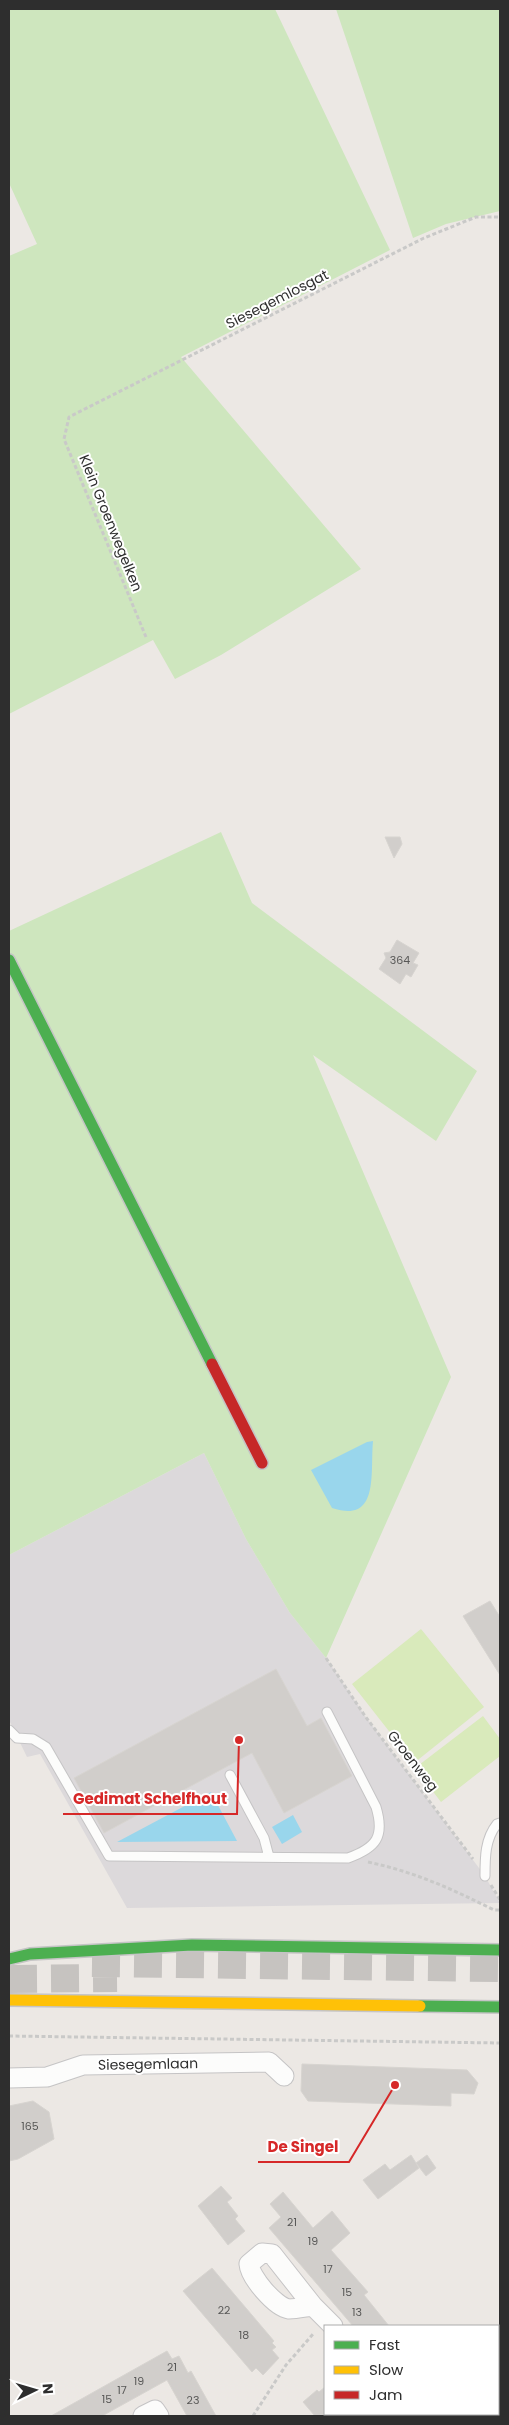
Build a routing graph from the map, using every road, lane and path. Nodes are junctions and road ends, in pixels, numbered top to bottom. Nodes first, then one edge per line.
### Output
1 (500, 217) edge
2 (68, 417) joint
3 (146, 638) dead end
4 (9, 960) edge
5 (262, 1463) dead end
6 (326, 1658) dead end
7 (327, 1712) dead end
8 (9, 1730) edge
9 (230, 1775) dead end
10 (500, 1823) edge
11 (269, 1857) junction
12 (348, 1858) junction
13 (485, 1876) joint
14 (500, 1910) edge
15 (500, 1950) edge
16 (9, 1959) edge
17 (9, 2000) edge
18 (500, 2007) edge
19 (9, 2036) edge
20 (500, 2043) edge
21 (284, 2076) dead end
22 (9, 2078) edge
23 (324, 2317) edge
24 (143, 2416) edge
25 (159, 2416) edge
26 (253, 2416) edge

1 - 2 path, Siesegemlosgat
2 - 3 path, Klein Groenwegelken
4 - 5 main road
6 - 13 path, Groenweg
7 - 12 lane
8 - 11 lane
9 - 11 lane
10 - 13 lane
11 - 12 lane
12 - 14 path
15 - 16 main road
17 - 18 main road
19 - 20 path
21 - 22 street, Siesegemlaan
23 - 26 path
24 - 25 street

